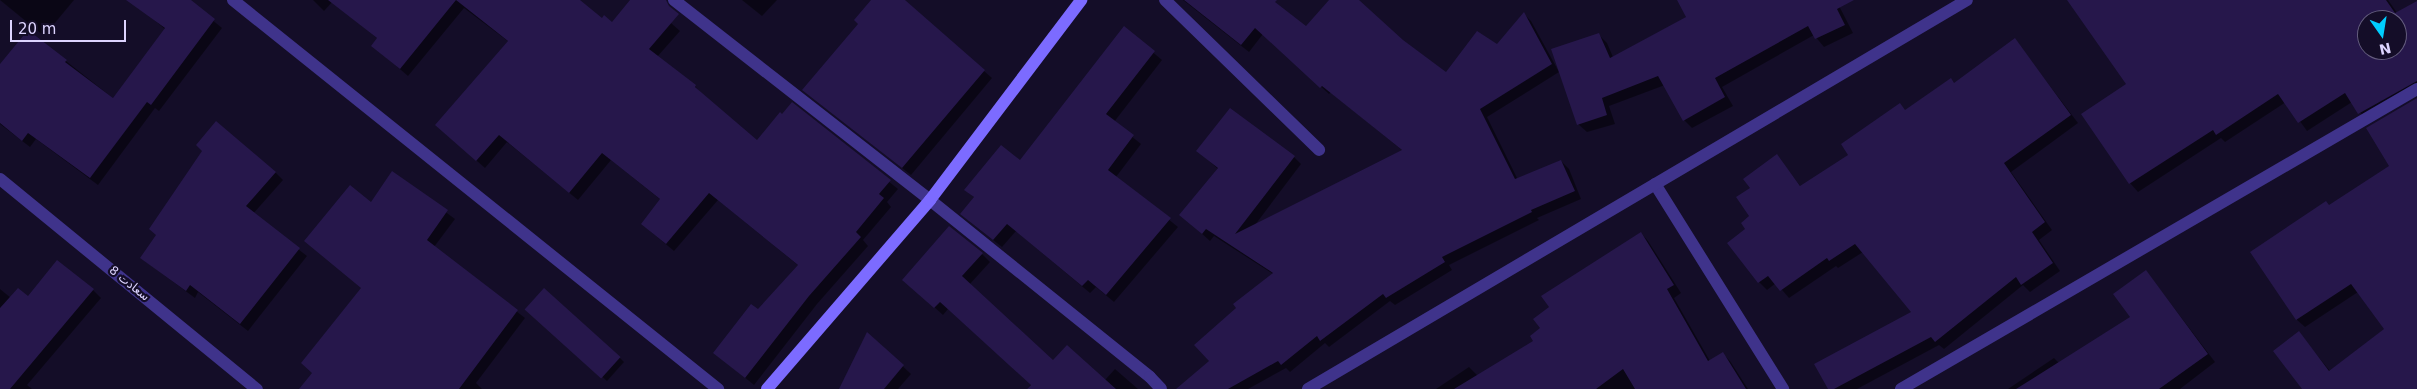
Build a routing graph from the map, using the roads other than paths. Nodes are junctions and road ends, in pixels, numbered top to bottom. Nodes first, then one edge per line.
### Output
1 (233, 0) edge
2 (674, 0) edge
3 (1081, 0) edge
4 (1165, 0) edge
5 (1967, 0) edge
6 (2417, 89) edge
7 (1319, 150) dead end
8 (0, 179) edge
9 (1655, 184) junction
10 (930, 200) junction
11 (257, 389) edge
12 (718, 389) edge
13 (767, 389) edge
14 (1161, 389) edge
15 (1308, 389) edge
16 (1782, 389) edge
17 (1901, 389) edge

1 - 12 street
2 - 10 street
3 - 10 main road
4 - 7 street
5 - 9 street
6 - 17 street
8 - 11 street, سعادت 8
9 - 15 street
9 - 16 street
10 - 13 main road
10 - 14 street

